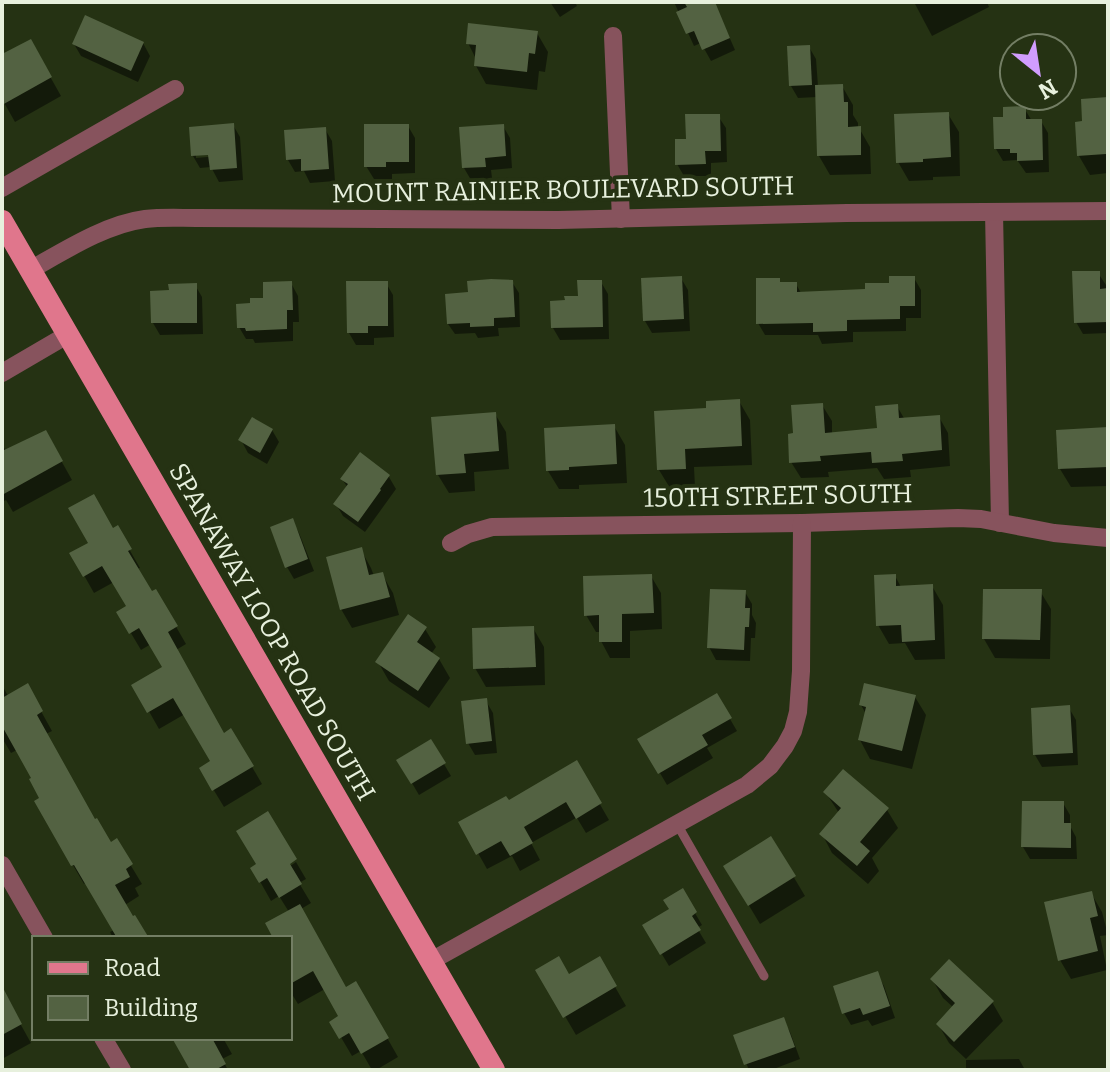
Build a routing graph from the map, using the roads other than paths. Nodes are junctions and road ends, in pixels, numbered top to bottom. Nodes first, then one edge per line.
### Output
1 (613, 36) dead end
2 (175, 89) dead end
3 (2, 188) edge
4 (1108, 211) edge
5 (994, 212) junction
6 (621, 219) junction
7 (2, 221) edge
8 (30, 270) junction
9 (67, 335) junction
10 (2, 373) edge
11 (802, 523) junction
12 (1000, 523) junction
13 (1108, 538) edge
14 (451, 543) dead end
15 (677, 824) junction
16 (2, 865) edge
17 (43, 936) edge
18 (431, 961) junction
19 (764, 976) dead end
20 (104, 1040) edge
21 (122, 1070) edge
22 (494, 1070) edge

1 - 6 street
2 - 3 street
4 - 5 street, MOUNT RAINIER BOULEVARD SOUTH
5 - 6 street, MOUNT RAINIER BOULEVARD SOUTH
5 - 12 street
6 - 8 street, MOUNT RAINIER BOULEVARD SOUTH
7 - 8 main road, SPANAWAY LOOP ROAD SOUTH
8 - 9 main road, SPANAWAY LOOP ROAD SOUTH
9 - 10 street
9 - 18 main road, SPANAWAY LOOP ROAD SOUTH
11 - 12 street, 150TH STREET SOUTH
11 - 14 street, 150TH STREET SOUTH
11 - 15 street
12 - 13 street, 150TH STREET SOUTH
15 - 18 street
15 - 19 lane
16 - 17 street
18 - 22 main road, SPANAWAY LOOP ROAD SOUTH
20 - 21 street

